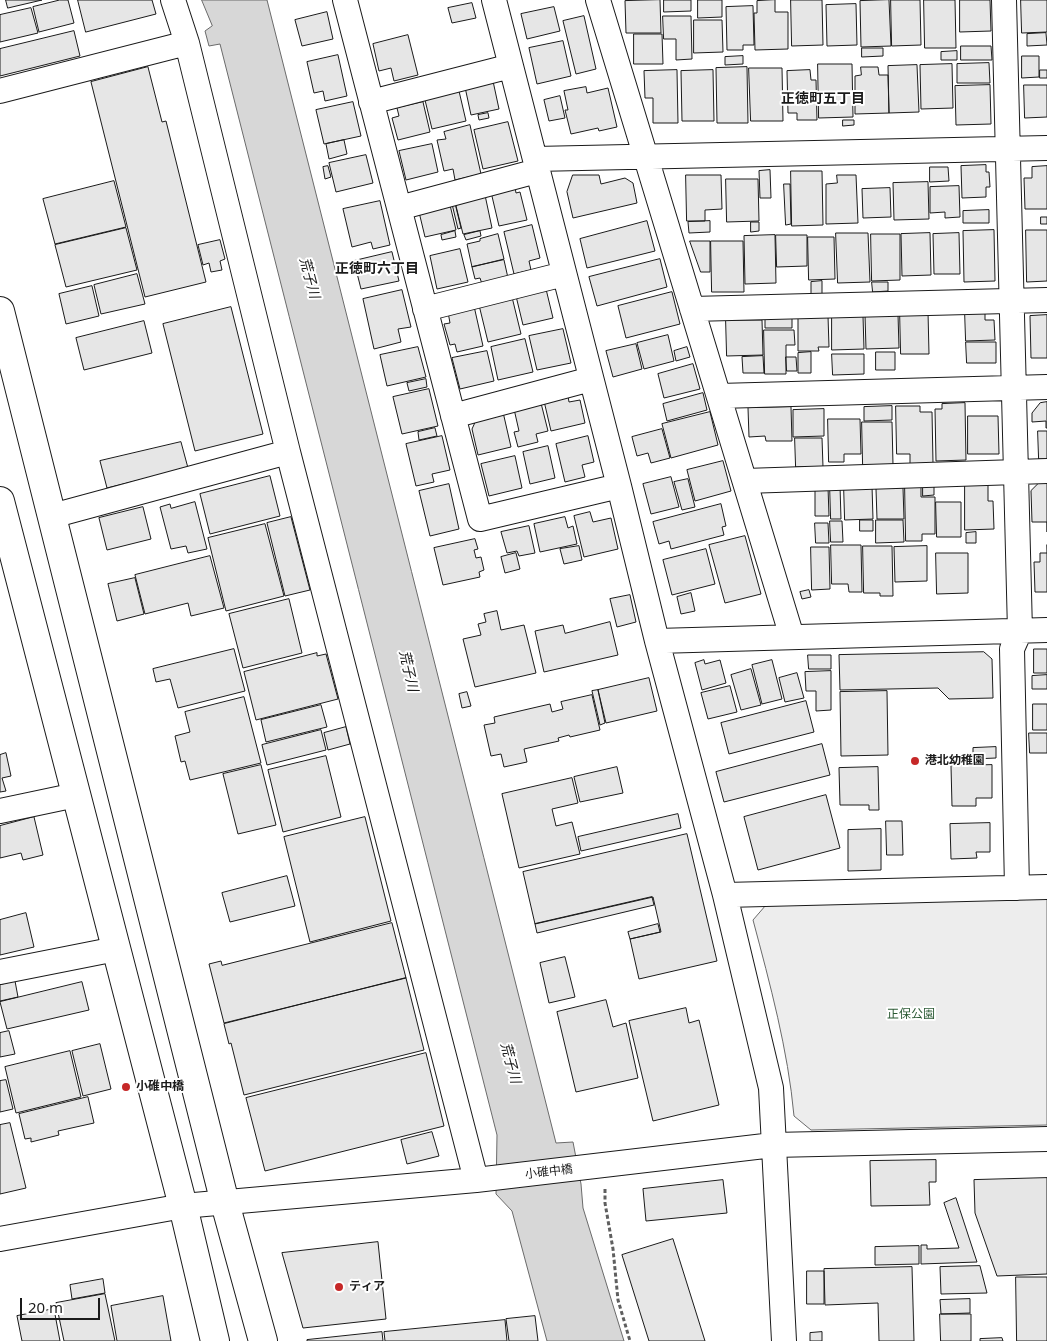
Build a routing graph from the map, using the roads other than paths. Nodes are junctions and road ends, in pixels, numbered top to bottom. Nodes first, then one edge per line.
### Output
1 (173, 0) edge
2 (345, 0) edge
3 (494, 0) edge
4 (598, 0) edge
5 (1004, 0) edge
6 (187, 43) junction
7 (511, 66) junction
8 (0, 91) edge
9 (371, 102) junction
10 (1047, 148) edge
11 (1008, 149) junction
12 (646, 157) junction
13 (536, 165) junction
14 (399, 208) junction
15 (564, 274) junction
16 (1047, 300) edge
17 (1012, 301) junction
18 (425, 308) junction
19 (692, 308) junction
20 (0, 311) edge
21 (591, 379) junction
22 (1047, 387) edge
23 (1014, 388) junction
24 (719, 396) junction
25 (453, 416) junction
26 (288, 452) junction
27 (1047, 471) edge
28 (1016, 472) junction
29 (744, 480) junction
30 (619, 486) junction
31 (0, 501) edge
32 (52, 516) junction
33 (3, 529) edge
34 (1047, 630) edge
35 (1020, 631) junction
36 (792, 638) junction
37 (657, 642) junction
38 (76, 795) junction
39 (0, 811) edge
40 (1047, 887) edge
41 (1017, 888) junction
42 (724, 895) junction
43 (116, 949) junction
44 (0, 972) edge
45 (1047, 1139) edge
46 (773, 1145) junction
47 (487, 1179) junction
48 (225, 1204) junction
49 (182, 1206) junction
50 (0, 1239) edge
51 (215, 1341) edge
52 (263, 1341) edge
53 (784, 1341) edge

1 - 6 street
2 - 9 street
3 - 7 street
4 - 12 street
5 - 11 street
6 - 8 street
6 - 26 street
7 - 9 street
7 - 13 street
9 - 14 street
10 - 11 street
11 - 12 street
11 - 17 street
12 - 13 street
12 - 19 street
13 - 14 street
13 - 15 street
14 - 18 street
15 - 18 street
15 - 21 street
16 - 17 street
17 - 19 street
17 - 23 street
18 - 25 street
19 - 24 street
20 - 32 street
21 - 25 street
21 - 30 street
22 - 23 street
23 - 24 street
23 - 28 street
24 - 29 street
25 - 30 street
26 - 32 street
26 - 47 street
27 - 28 street
28 - 29 street
28 - 35 street
29 - 36 street
30 - 37 street
31 - 33 street
32 - 48 street
33 - 38 street
34 - 35 street
35 - 36 street
35 - 41 street
36 - 37 street
37 - 42 street
38 - 39 street
38 - 43 street
40 - 41 street
41 - 42 street
42 - 46 street
43 - 44 street
43 - 49 street
45 - 46 street, 小碓中橋
46 - 47 street, 小碓中橋
46 - 53 street
47 - 48 street, 小碓中橋
48 - 49 street, 小碓中橋
48 - 52 street
49 - 50 street, 小碓中橋
49 - 51 street

